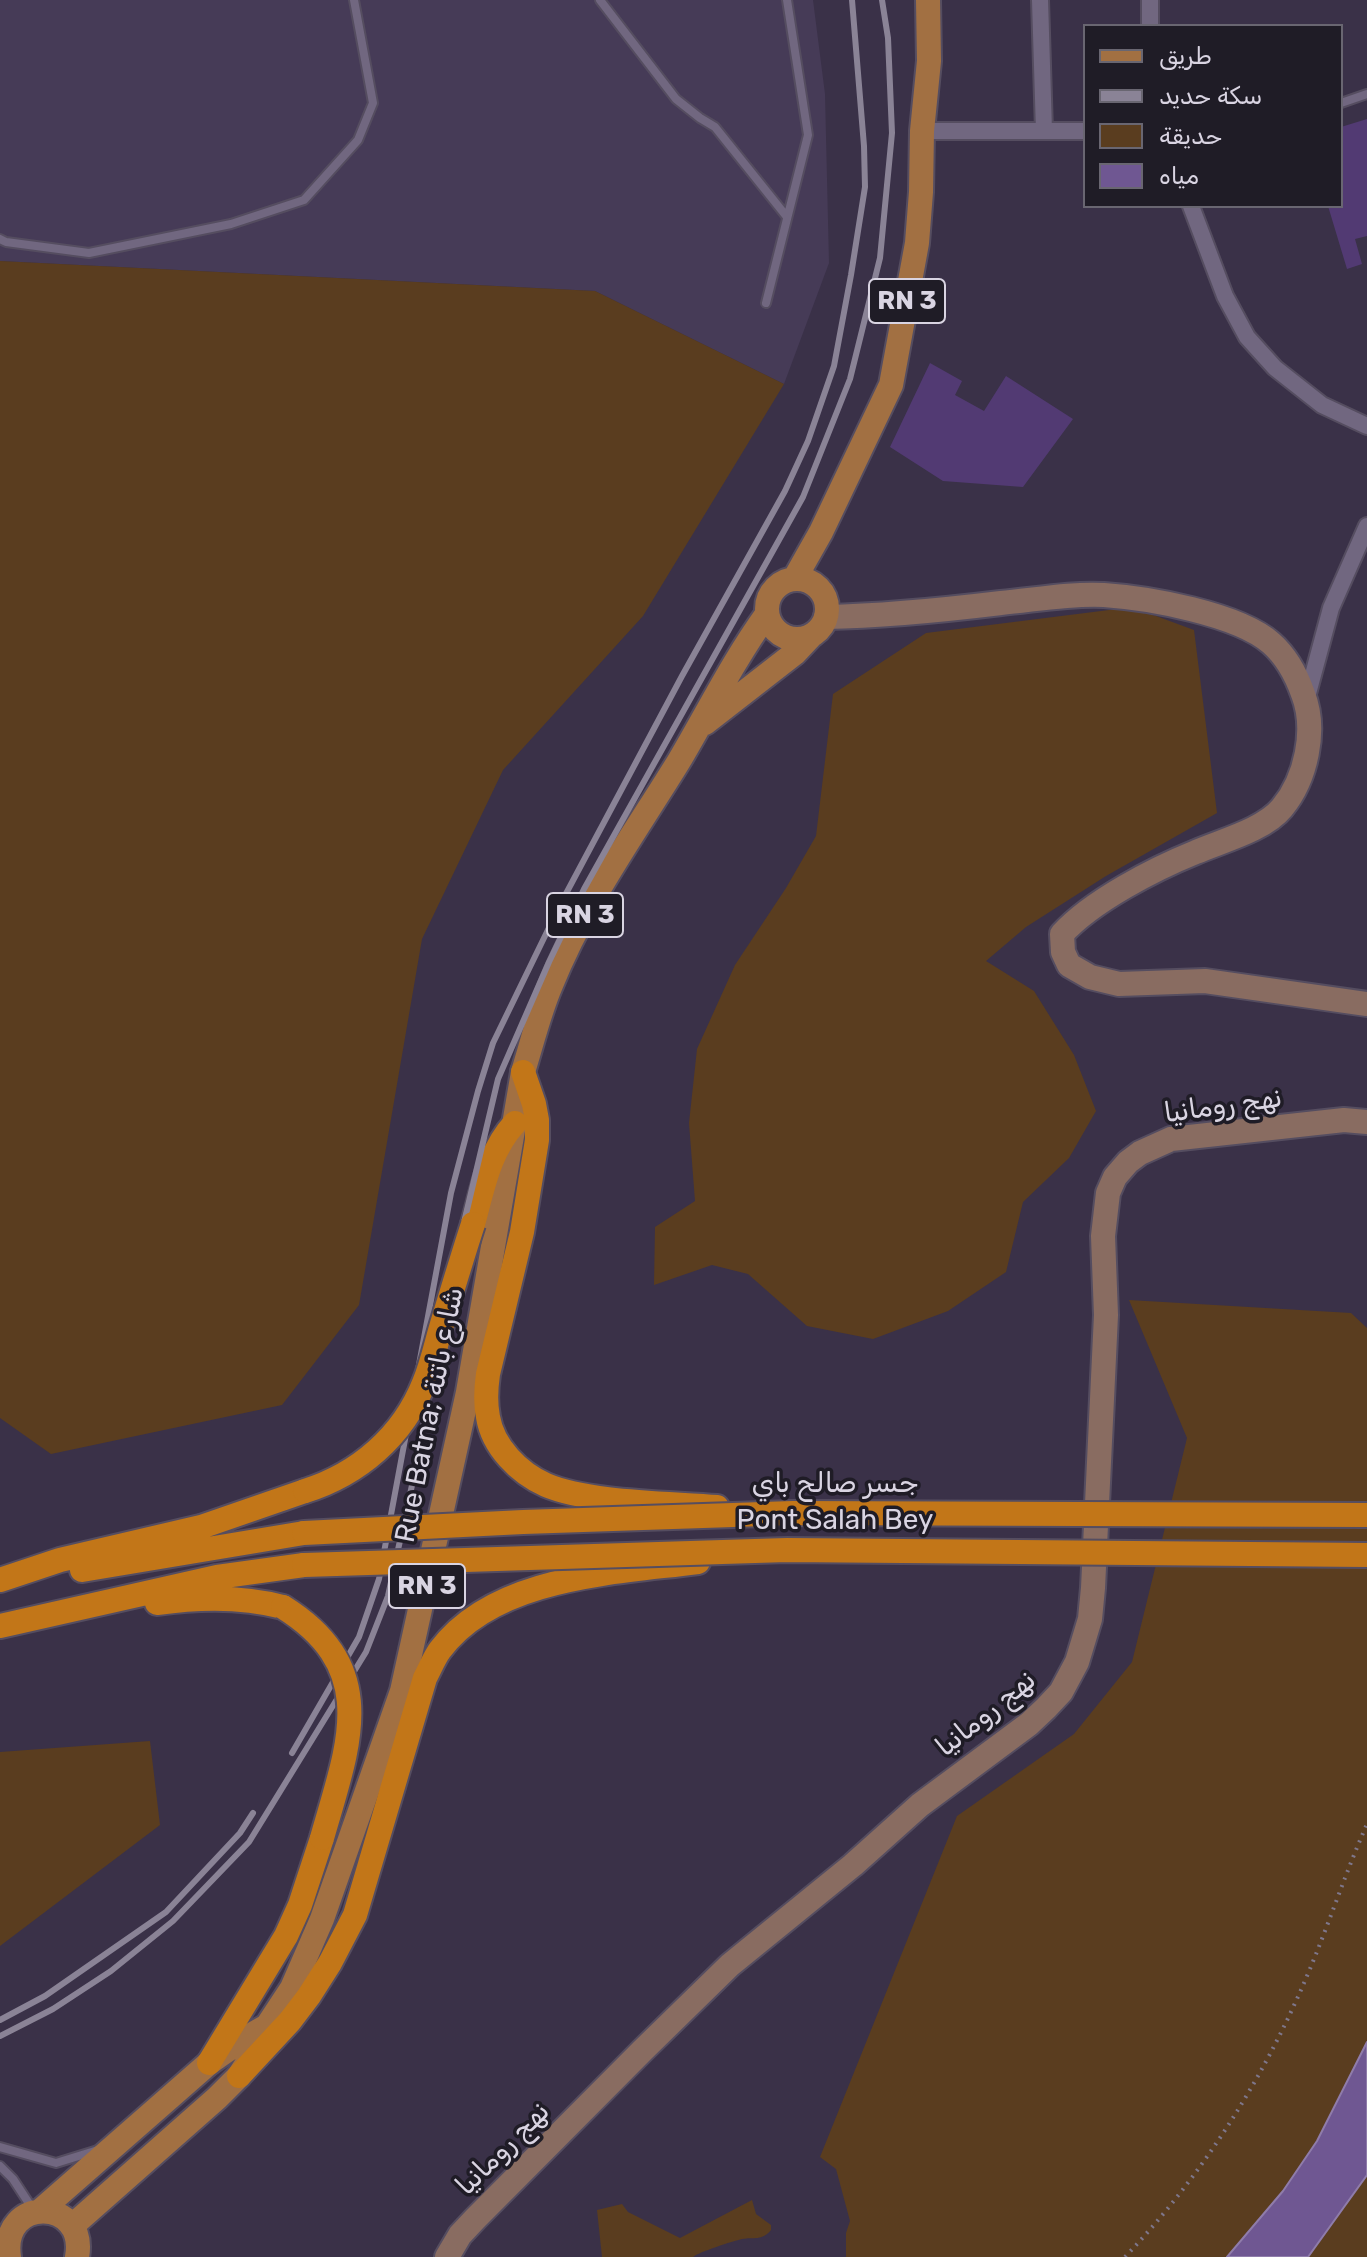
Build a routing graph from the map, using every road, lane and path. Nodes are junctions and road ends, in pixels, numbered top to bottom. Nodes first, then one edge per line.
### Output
1 (354, 0) edge
2 (600, 0) edge
3 (787, 0) edge
4 (928, 0) edge
5 (1040, 0) edge
6 (1150, 0) edge
7 (1150, 24) edge
8 (1367, 94) edge
9 (1343, 102) edge
10 (922, 131) junction
11 (1044, 131) junction
12 (1083, 131) edge
13 (1192, 208) edge
14 (787, 217) junction
15 (0, 239) edge
16 (766, 303) dead end
17 (1367, 426) edge
18 (1367, 526) edge
19 (795, 578) junction
20 (767, 614) junction
21 (818, 626) junction
22 (1306, 701) junction
23 (700, 727) junction
24 (1367, 1004) edge
25 (523, 1072) junction
26 (1367, 1122) edge
27 (515, 1123) junction
28 (793, 1513) junction
29 (1367, 1515) edge
30 (787, 1550) junction
31 (1367, 1555) edge
32 (0, 1581) edge
33 (0, 1626) edge
34 (1367, 1824) edge
35 (267, 2026) junction
36 (209, 2063) junction
37 (239, 2076) junction
38 (118, 2143) junction
39 (0, 2147) edge
40 (0, 2166) edge
41 (34, 2212) junction
42 (0, 2223) edge
43 (78, 2246) edge
44 (9, 2257) edge
45 (447, 2257) edge
46 (1125, 2257) edge

1 - 15 lane
2 - 14 lane
3 - 14 lane
4 - 10 main road, RN 3
5 - 11 street
6 - 7 street
8 - 9 lane
10 - 11 street
10 - 19 main road, RN 3
11 - 12 street
13 - 17 street
14 - 16 lane
18 - 22 street
19 - 20 main road
19 - 21 main road
20 - 21 main road
20 - 23 main road, RN 3
21 - 22 street
21 - 23 main road, RN 3
22 - 24 street
23 - 25 main road, RN 3
25 - 27 main road, RN 3
25 - 28 highway, bridge
26 - 45 street, نهج رومانيا
27 - 32 highway, bridge
27 - 35 main road, Rue Batna; شارع باتنة / RN 3
28 - 29 highway, جسر صالح باي, bridge
28 - 32 highway, جسر صالح باي, bridge
30 - 31 highway, Pont Salah Bey, bridge
30 - 33 highway, Pont Salah Bey, bridge
30 - 37 highway, RN 3, bridge
33 - 36 highway, RN 3, bridge
34 - 46 path
35 - 36 main road, Rue Batna; شارع باتنة / RN 3
35 - 37 main road, Rue Batna; شارع باتنة / RN 3
36 - 38 main road, Rue Batna; شارع باتنة / RN 3
37 - 43 main road, Rue Batna; شارع باتنة / RN 3
38 - 39 lane
38 - 41 main road, Rue Batna; شارع باتنة / RN 3
40 - 41 lane
41 - 42 main road, RN 3
41 - 43 main road
41 - 44 main road

